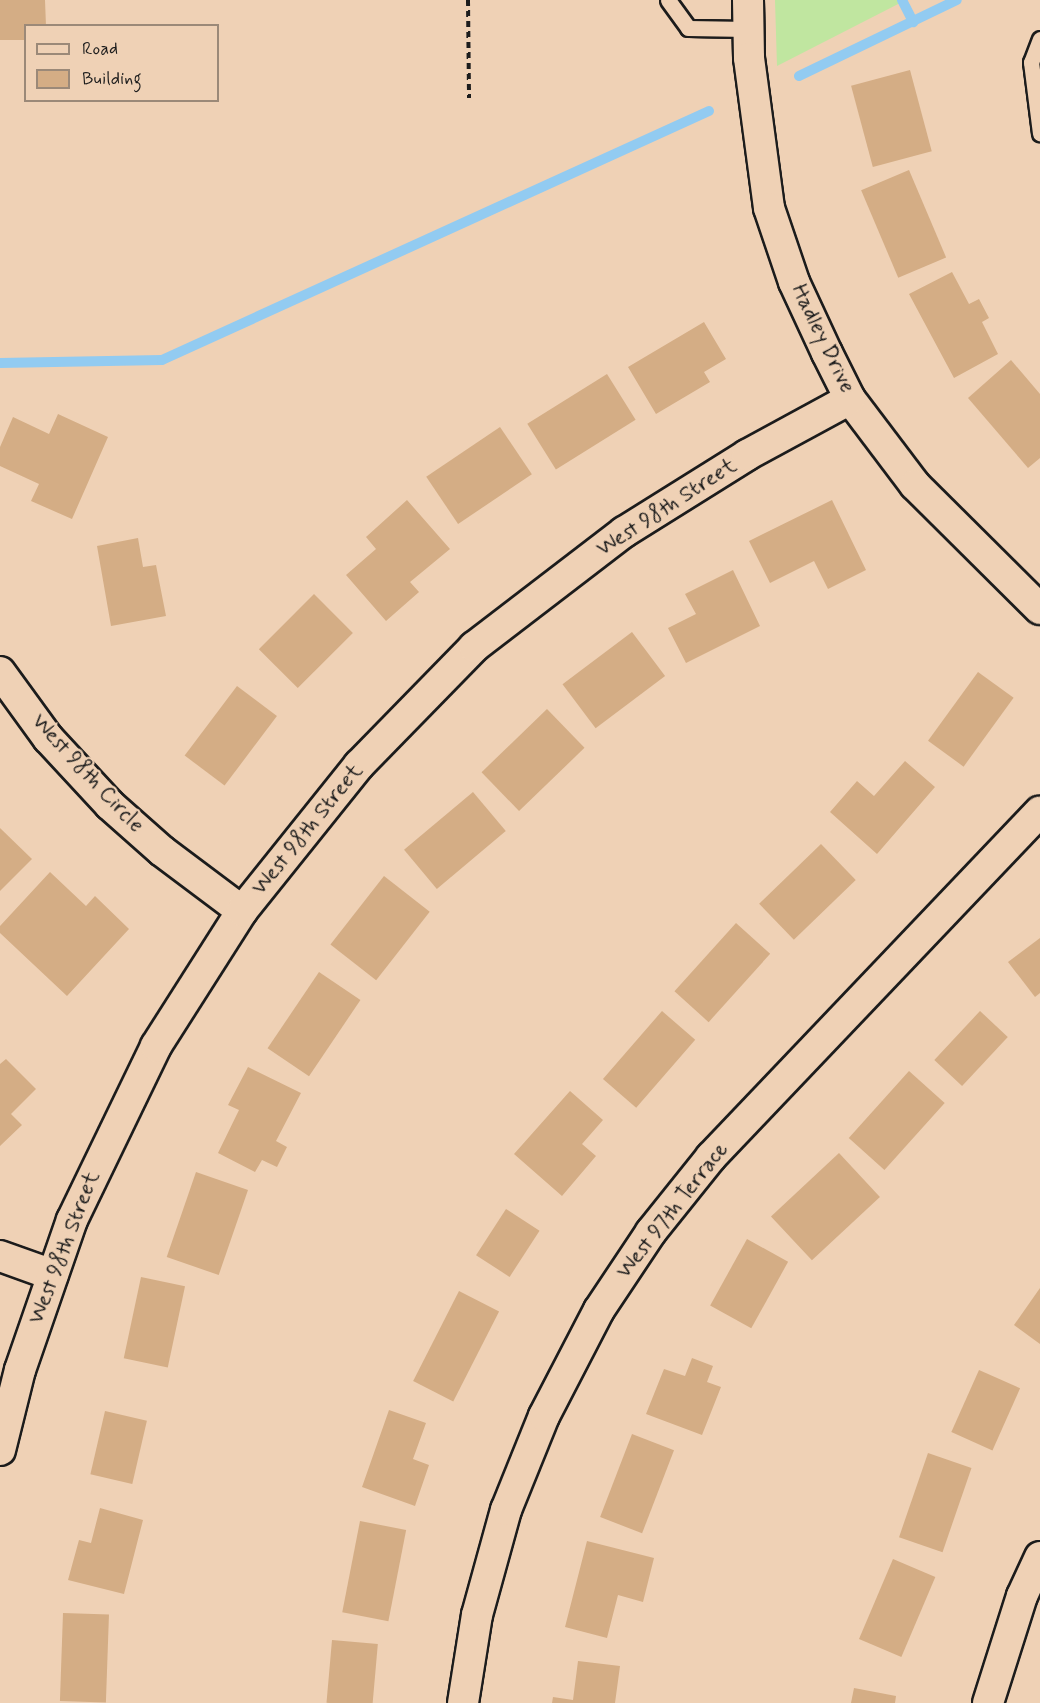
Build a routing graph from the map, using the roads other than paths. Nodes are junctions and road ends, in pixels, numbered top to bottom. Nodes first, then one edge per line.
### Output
1 (668, 0) edge
2 (748, 14) edge
3 (1040, 39) edge
4 (1040, 133) edge
5 (850, 399) junction
6 (1040, 609) edge
7 (0, 672) edge
8 (1040, 812) edge
9 (242, 911) junction
10 (0, 1256) edge
11 (53, 1275) junction
12 (0, 1450) edge
13 (1040, 1557) edge
14 (463, 1703) edge
15 (988, 1703) edge

1 - 2 lane
2 - 5 street, Hadley Drive
3 - 4 lane
5 - 6 street, Hadley Drive
5 - 9 street, West 98th Street
7 - 9 street, West 98th Circle
8 - 14 street, West 97th Terrace
9 - 11 street, West 98th Street
10 - 11 street
11 - 12 street, West 98th Street
13 - 15 street

